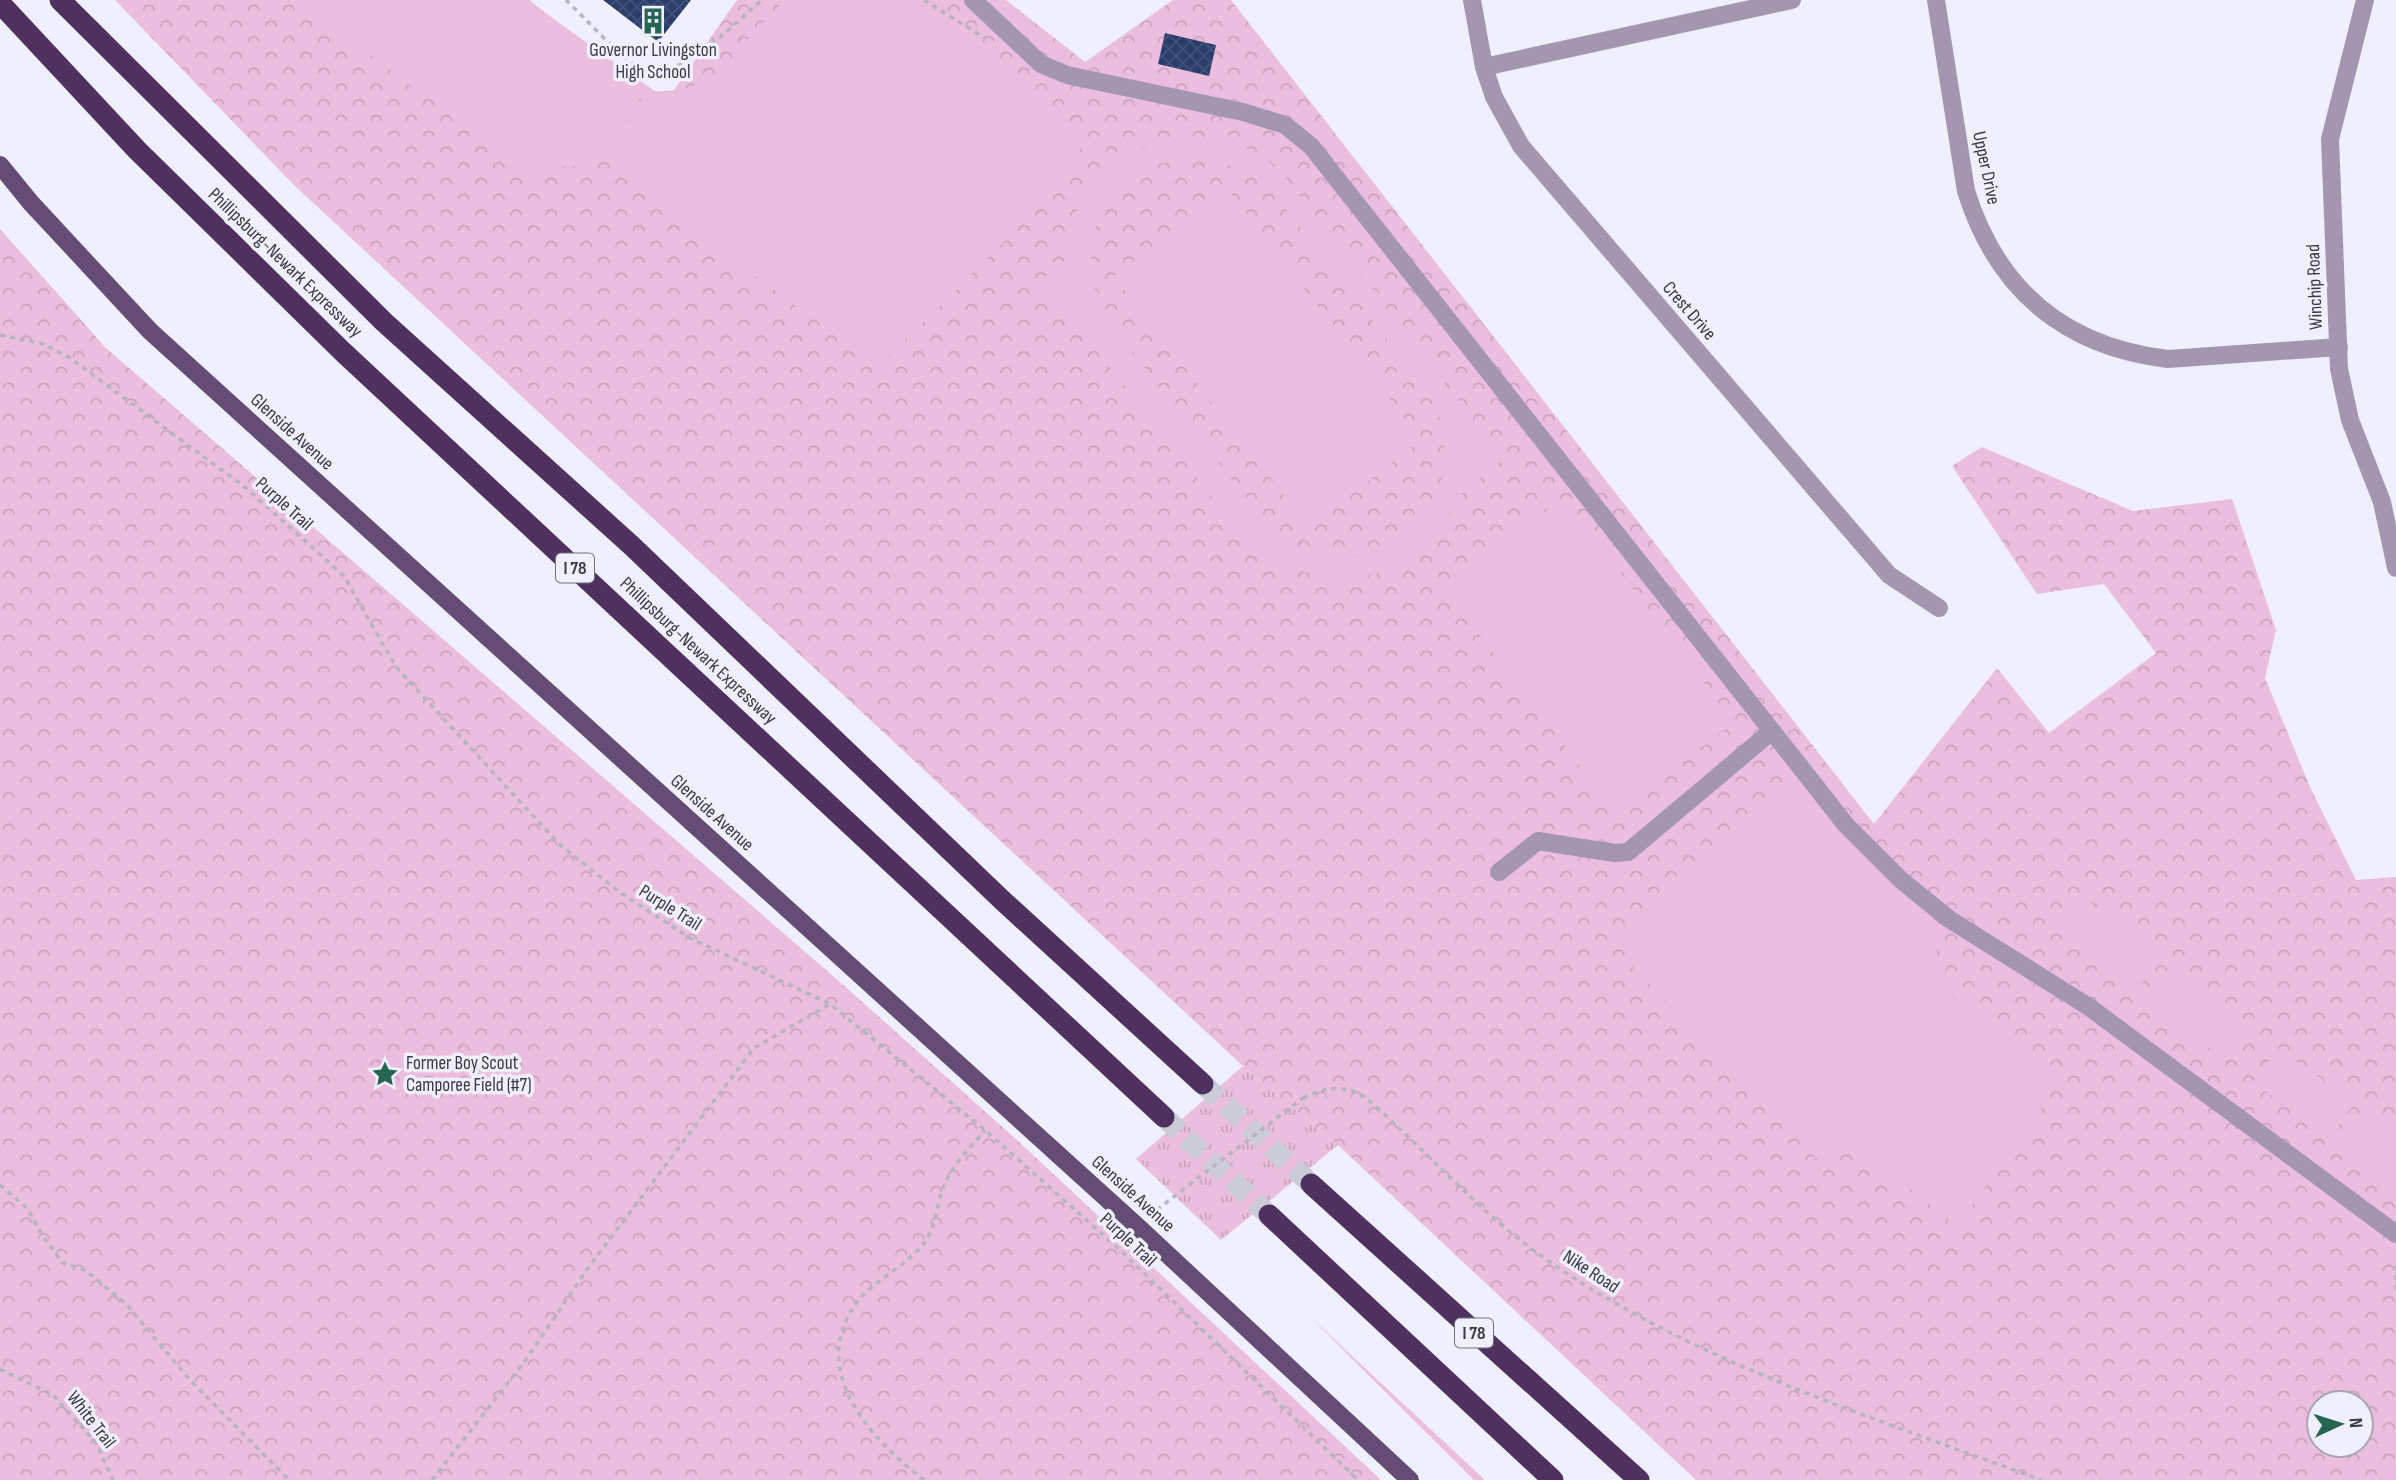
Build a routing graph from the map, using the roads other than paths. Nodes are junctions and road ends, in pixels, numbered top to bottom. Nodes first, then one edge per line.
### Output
1 (60, 0) edge
2 (973, 0) edge
3 (1472, 0) edge
4 (1792, 0) edge
5 (1936, 0) edge
6 (2365, 0) edge
7 (0, 3) edge
8 (1484, 67) junction
9 (0, 164) edge
10 (2339, 347) junction
11 (2396, 568) edge
12 (1939, 608) dead end
13 (1772, 731) junction
14 (1499, 872) dead end
15 (1203, 1084) tunnel mouth
16 (1164, 1117) tunnel mouth
17 (1311, 1184) tunnel mouth
18 (1269, 1215) tunnel mouth
19 (2396, 1234) edge
20 (1410, 1480) edge
21 (1553, 1480) edge
22 (1639, 1480) edge

1 - 15 highway, Phillipsburg-Newark Expressway
2 - 13 street
3 - 8 street, Crest Drive
4 - 8 street
5 - 10 street, Upper Drive
6 - 10 street, Winchip Road
7 - 16 highway, Phillipsburg-Newark Expressway / I 78
8 - 12 street, Crest Drive
9 - 20 main road, Glenside Avenue
10 - 11 street, Winchip Road
13 - 14 street
13 - 19 street
17 - 22 highway, I 78
18 - 21 highway

